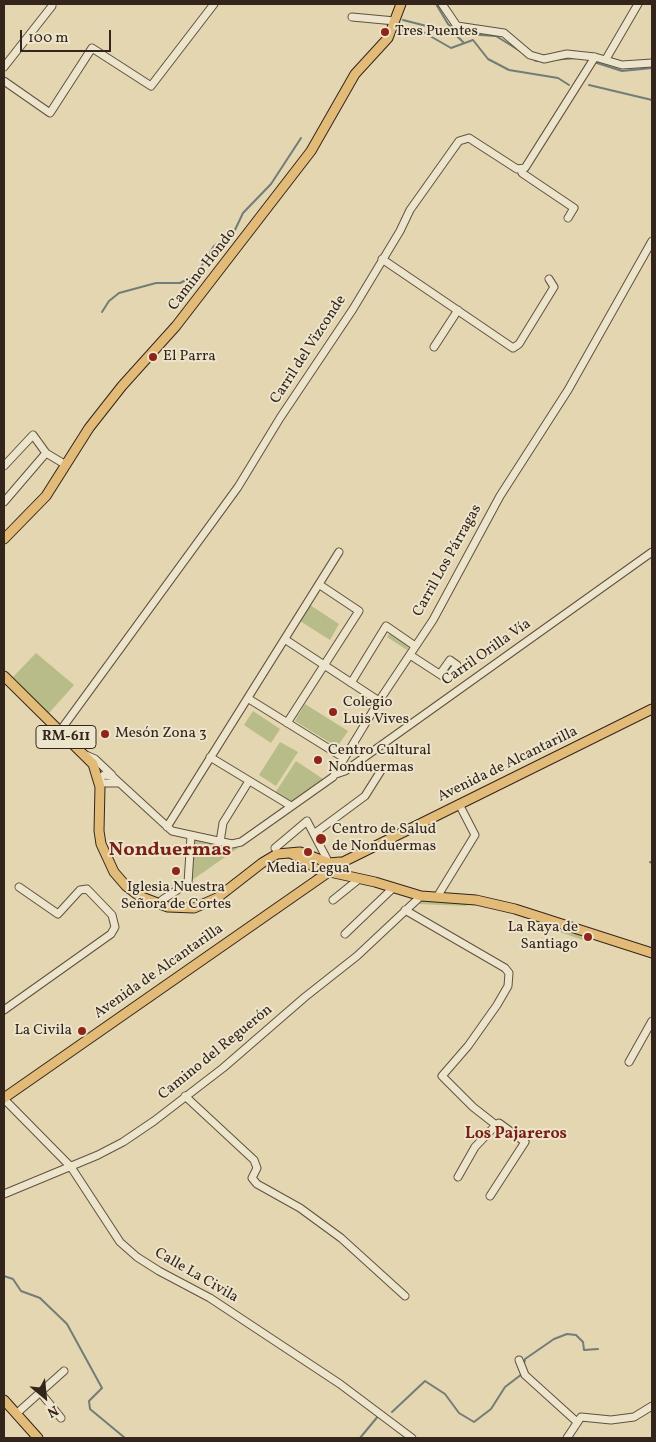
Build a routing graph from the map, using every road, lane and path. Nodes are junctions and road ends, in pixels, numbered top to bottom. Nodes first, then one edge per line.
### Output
1 (214, 4) edge
2 (401, 4) edge
3 (442, 4) edge
4 (638, 4) edge
5 (52, 6) dead end
6 (352, 17) dead end
7 (395, 21) junction
8 (595, 57) junction
9 (606, 59) junction
10 (652, 63) edge
11 (4, 67) edge
12 (4, 81) edge
13 (521, 170) junction
14 (568, 218) dead end
15 (652, 241) edge
16 (382, 259) junction
17 (549, 278) dead end
18 (458, 310) junction
19 (434, 347) dead end
20 (46, 453) junction
21 (66, 464) junction
22 (4, 466) edge
23 (4, 502) edge
24 (4, 539) edge
25 (339, 552) dead end
26 (652, 552) edge
27 (320, 584) junction
28 (286, 640) junction
29 (415, 646) junction
30 (410, 655) junction
31 (324, 665) junction
32 (440, 674) dead end
33 (4, 676) edge
34 (351, 683) junction
35 (249, 699) junction
36 (379, 701) junction
37 (652, 709) edge
38 (287, 723) junction
39 (60, 731) junction
40 (86, 754) junction
41 (210, 757) junction
42 (344, 758) junction
43 (382, 770) dead end
44 (336, 774) junction
45 (112, 776) junction
46 (99, 781) junction
47 (249, 781) junction
48 (120, 783) junction
49 (459, 804) junction
50 (291, 806) junction
51 (166, 827) junction
52 (314, 833) junction
53 (192, 836) junction
54 (220, 842) junction
55 (279, 850) junction
56 (320, 859) junction
57 (311, 867) junction
58 (329, 867) junction
59 (359, 879) junction
60 (307, 885) junction
61 (19, 887) dead end
62 (393, 888) junction
63 (421, 896) junction
64 (437, 896) junction
65 (162, 900) dead end
66 (333, 900) dead end
67 (405, 910) junction
68 (345, 934) dead end
69 (652, 953) edge
70 (4, 1010) edge
71 (652, 1021) edge
72 (629, 1062) dead end
73 (185, 1096) junction
74 (4, 1098) edge
75 (496, 1125) junction
76 (71, 1166) junction
77 (458, 1177) dead end
78 (4, 1194) edge
79 (490, 1196) dead end
80 (405, 1296) dead end
81 (519, 1360) dead end
82 (64, 1371) dead end
83 (40, 1392) junction
84 (5, 1404) edge
85 (652, 1406) edge
86 (16, 1414) junction
87 (61, 1418) dead end
88 (576, 1424) junction
89 (38, 1438) edge
90 (412, 1438) edge
91 (567, 1438) edge
92 (572, 1438) edge

1 - 12 street
2 - 7 main road, Camino Hondo
3 - 8 street
4 - 9 street
5 - 11 street
6 - 7 street
7 - 21 main road, Camino Hondo
8 - 9 street
8 - 13 street
9 - 10 street
13 - 14 street
13 - 16 street, Carril del Vizconde
15 - 29 street, Carril Los Párragas
16 - 18 street
16 - 39 street, Carril del Vizconde
17 - 18 street
18 - 19 street
20 - 21 street
20 - 22 street
20 - 23 street
21 - 24 main road, Camino Hondo
25 - 27 street
26 - 44 street, Carril Orilla Vía
27 - 28 street
27 - 31 street
28 - 31 street
28 - 35 street
29 - 30 street, Carril Los Párragas
29 - 34 street
30 - 32 street
30 - 36 street, Carril Los Párragas
31 - 34 street
31 - 38 street
33 - 39 main road, RM-611
34 - 36 street
35 - 38 street
35 - 41 street
36 - 42 street, Carril Los Párragas
37 - 49 main road, Avenida de Alcantarilla
38 - 42 street
39 - 40 main road, RM-611
40 - 45 street
40 - 46 main road, RM-611
41 - 47 street
41 - 51 street
42 - 44 street, Carril Los Párragas
43 - 52 street
44 - 50 street, Carril Los Párragas
45 - 46 street
45 - 48 street
46 - 48 street
46 - 55 main road, RM-611
47 - 50 street
47 - 54 street
48 - 51 street
49 - 58 main road, Avenida de Alcantarilla
49 - 64 street
50 - 54 street, Carril Los Párragas
51 - 53 street, Carril Los Párragas
52 - 55 street
52 - 58 street
53 - 54 street, Carril Los Párragas
53 - 65 street
55 - 56 main road
55 - 57 main road
56 - 57 street
56 - 58 main road
57 - 58 main road
57 - 60 main road
58 - 59 main road
58 - 60 main road, Avenida de Alcantarilla
59 - 62 main road
59 - 66 street
60 - 74 main road, Avenida de Alcantarilla
61 - 70 street
62 - 63 main road
62 - 68 street
63 - 64 main road
63 - 67 street, Camino del Reguerón
64 - 69 main road
67 - 73 street, Camino del Reguerón
67 - 75 street
71 - 72 street
73 - 76 street, Camino del Reguerón
73 - 80 street
74 - 76 street, Calle La Civila
75 - 77 street
75 - 79 street
76 - 78 street, Camino del Reguerón
76 - 90 street, Calle La Civila
81 - 88 street
82 - 83 street
83 - 86 street
83 - 87 street
84 - 86 main road
85 - 88 street
86 - 89 main road
88 - 91 street
88 - 92 street

